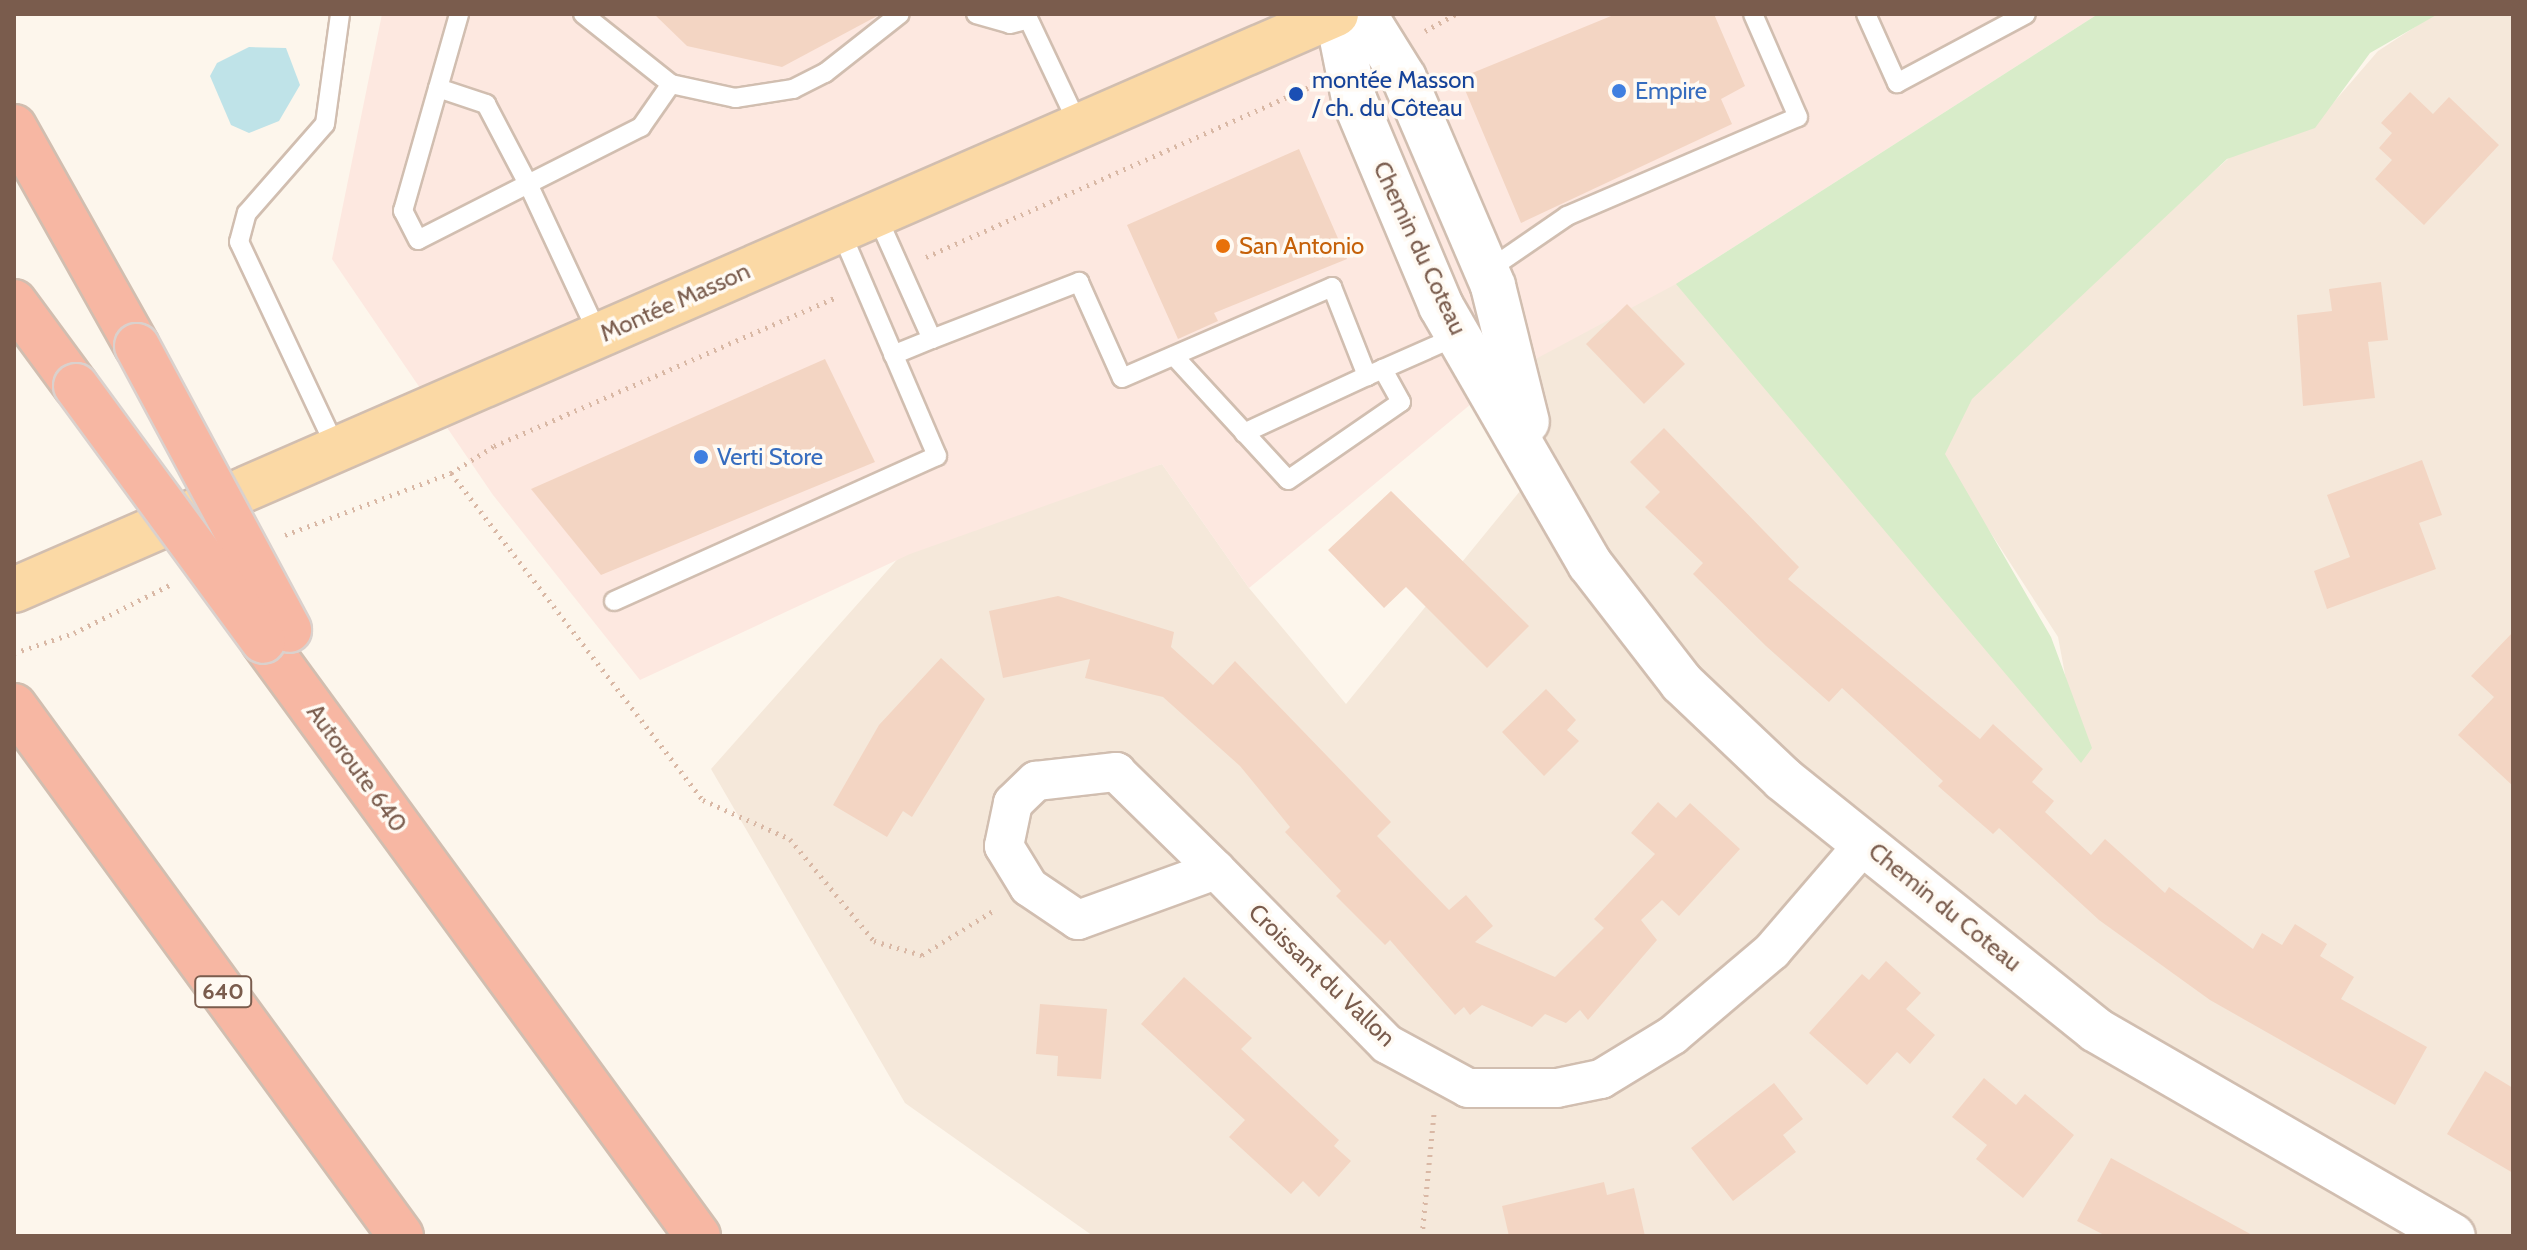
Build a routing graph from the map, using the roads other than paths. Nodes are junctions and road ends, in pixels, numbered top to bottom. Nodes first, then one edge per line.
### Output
1 (340, 14) edge
2 (459, 14) edge
3 (583, 14) edge
4 (900, 14) edge
5 (976, 14) edge
6 (1337, 14) edge
7 (1364, 14) edge
8 (1753, 14) edge
9 (1866, 14) edge
10 (2026, 14) edge
11 (1026, 17) edge
12 (671, 84) junction
13 (438, 88) junction
14 (1079, 126) junction
15 (14, 127) edge
16 (528, 184) junction
17 (858, 222) junction
18 (1487, 271) junction
19 (14, 302) edge
20 (1501, 317) junction
21 (1459, 335) junction
22 (599, 336) junction
23 (932, 339) junction
24 (893, 355) junction
25 (1174, 356) junction
26 (1375, 372) junction
27 (1244, 433) junction
28 (337, 450) junction
29 (1538, 467) junction
30 (14, 590) edge
31 (614, 601) dead end
32 (276, 636) junction
33 (14, 706) edge
34 (1865, 843) junction
35 (1216, 870) junction
36 (401, 1236) edge
37 (698, 1236) edge
38 (2453, 1236) edge

1 - 28 lane
2 - 13 lane
3 - 12 lane
4 - 12 lane
5 - 11 lane
6 - 14 main road, Montée Masson
6 - 21 street, Chemin du Coteau
7 - 18 street, Chemin du Coteau
8 - 18 lane
9 - 10 lane
11 - 14 lane
12 - 16 lane
13 - 16 lane
13 - 16 lane
14 - 17 main road, Montée Masson
15 - 32 highway, bridge
16 - 22 lane
17 - 22 main road, Montée Masson
17 - 23 lane
17 - 24 lane
18 - 20 street, Chemin du Coteau
19 - 32 highway, bridge
20 - 21 lane
20 - 29 street, Chemin du Coteau
21 - 26 lane
21 - 29 street, Chemin du Coteau
22 - 28 main road, Montée Masson
23 - 24 lane
23 - 25 lane
24 - 31 lane
25 - 26 lane
25 - 27 lane
26 - 27 lane
26 - 27 lane
28 - 30 main road, Montée Masson
29 - 34 street, Chemin du Coteau
32 - 37 highway, Autoroute 640
33 - 36 highway, 640
34 - 35 street, Croissant du Vallon
34 - 38 street, Chemin du Coteau
35 - 35 street, Croissant du Vallon

